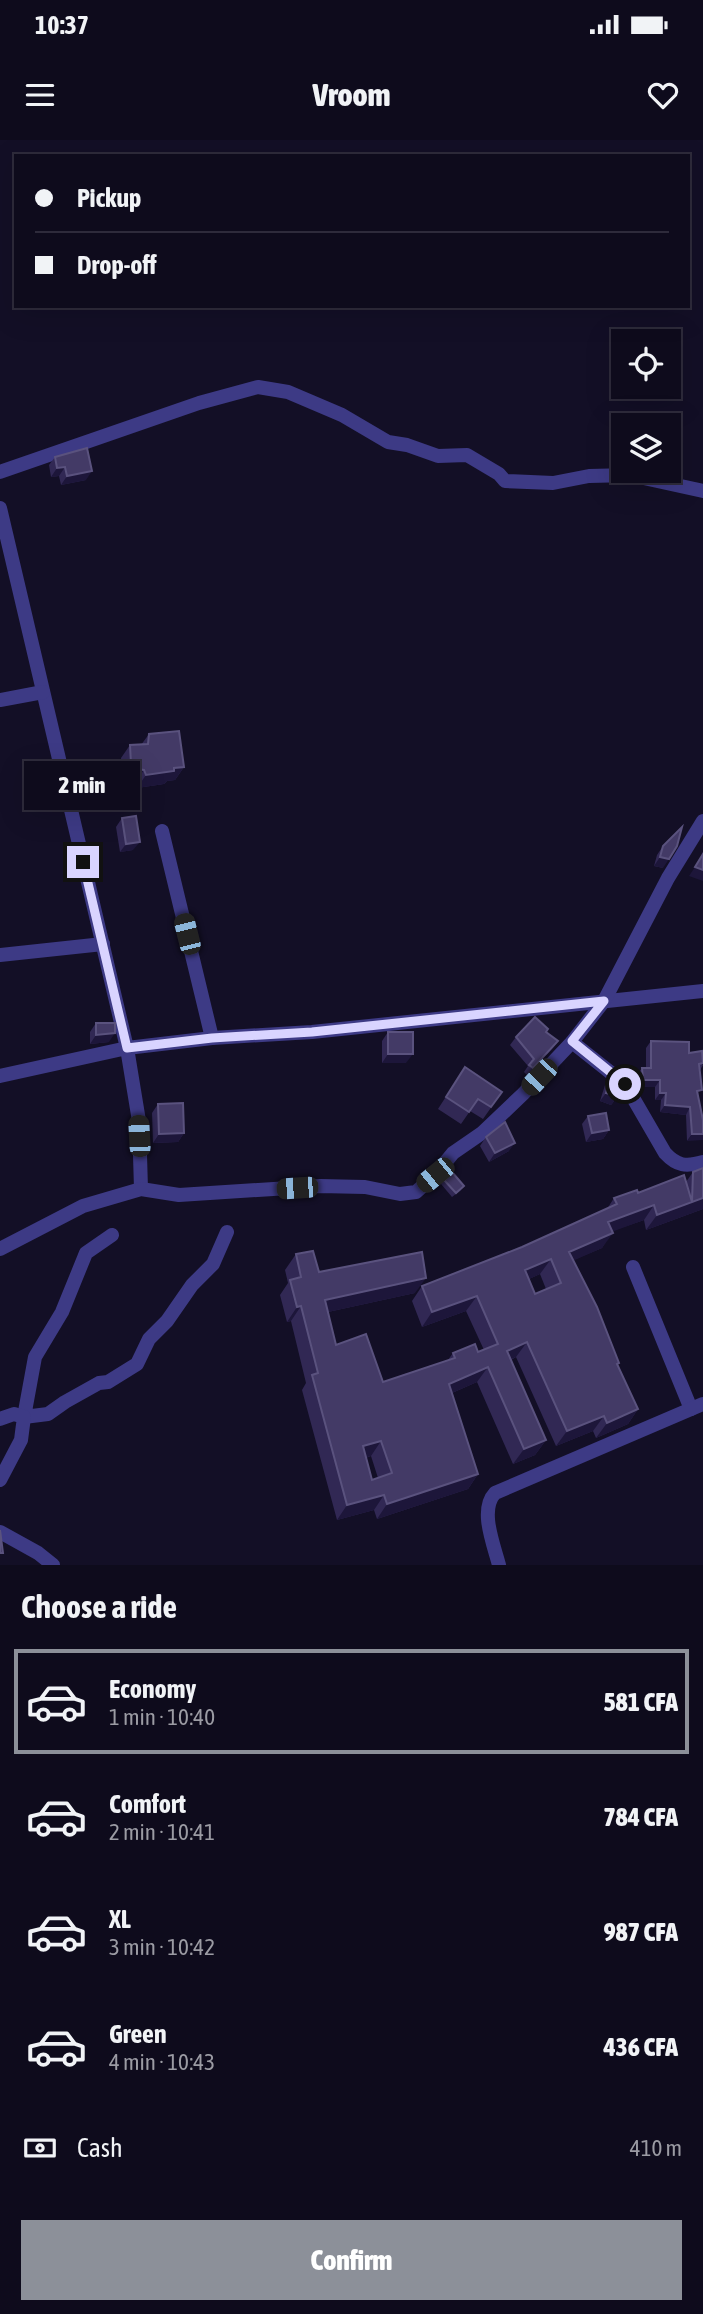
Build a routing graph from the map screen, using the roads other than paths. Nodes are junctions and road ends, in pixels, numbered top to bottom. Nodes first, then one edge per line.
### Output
1 (0, 472) edge
2 (703, 491) edge
3 (0, 508) edge
4 (43, 692) junction
5 (0, 700) edge
6 (703, 821) edge
7 (162, 831) dead end
8 (103, 944) junction
9 (0, 955) edge
10 (703, 991) edge
11 (604, 1001) junction
12 (212, 1038) junction
13 (572, 1041) junction
14 (127, 1048) junction
15 (0, 1076) edge
16 (703, 1162) edge
17 (141, 1189) junction
18 (228, 1232) dead end
19 (112, 1235) dead end
20 (0, 1249) edge
21 (633, 1267) dead end
22 (697, 1407) edge
23 (24, 1417) junction
24 (0, 1419) edge
25 (0, 1480) edge
26 (0, 1532) edge
27 (53, 1565) edge
28 (499, 1565) edge

1 - 2 street
3 - 4 street
4 - 5 street
4 - 8 street
6 - 11 street
7 - 12 street
8 - 9 street
8 - 14 street
10 - 11 street
11 - 12 street
11 - 13 street
12 - 14 street
13 - 16 street
13 - 17 street
14 - 15 street
14 - 17 street
17 - 20 street
18 - 23 street
19 - 23 street
21 - 22 street
22 - 28 street
23 - 24 street
23 - 25 street
26 - 27 street

